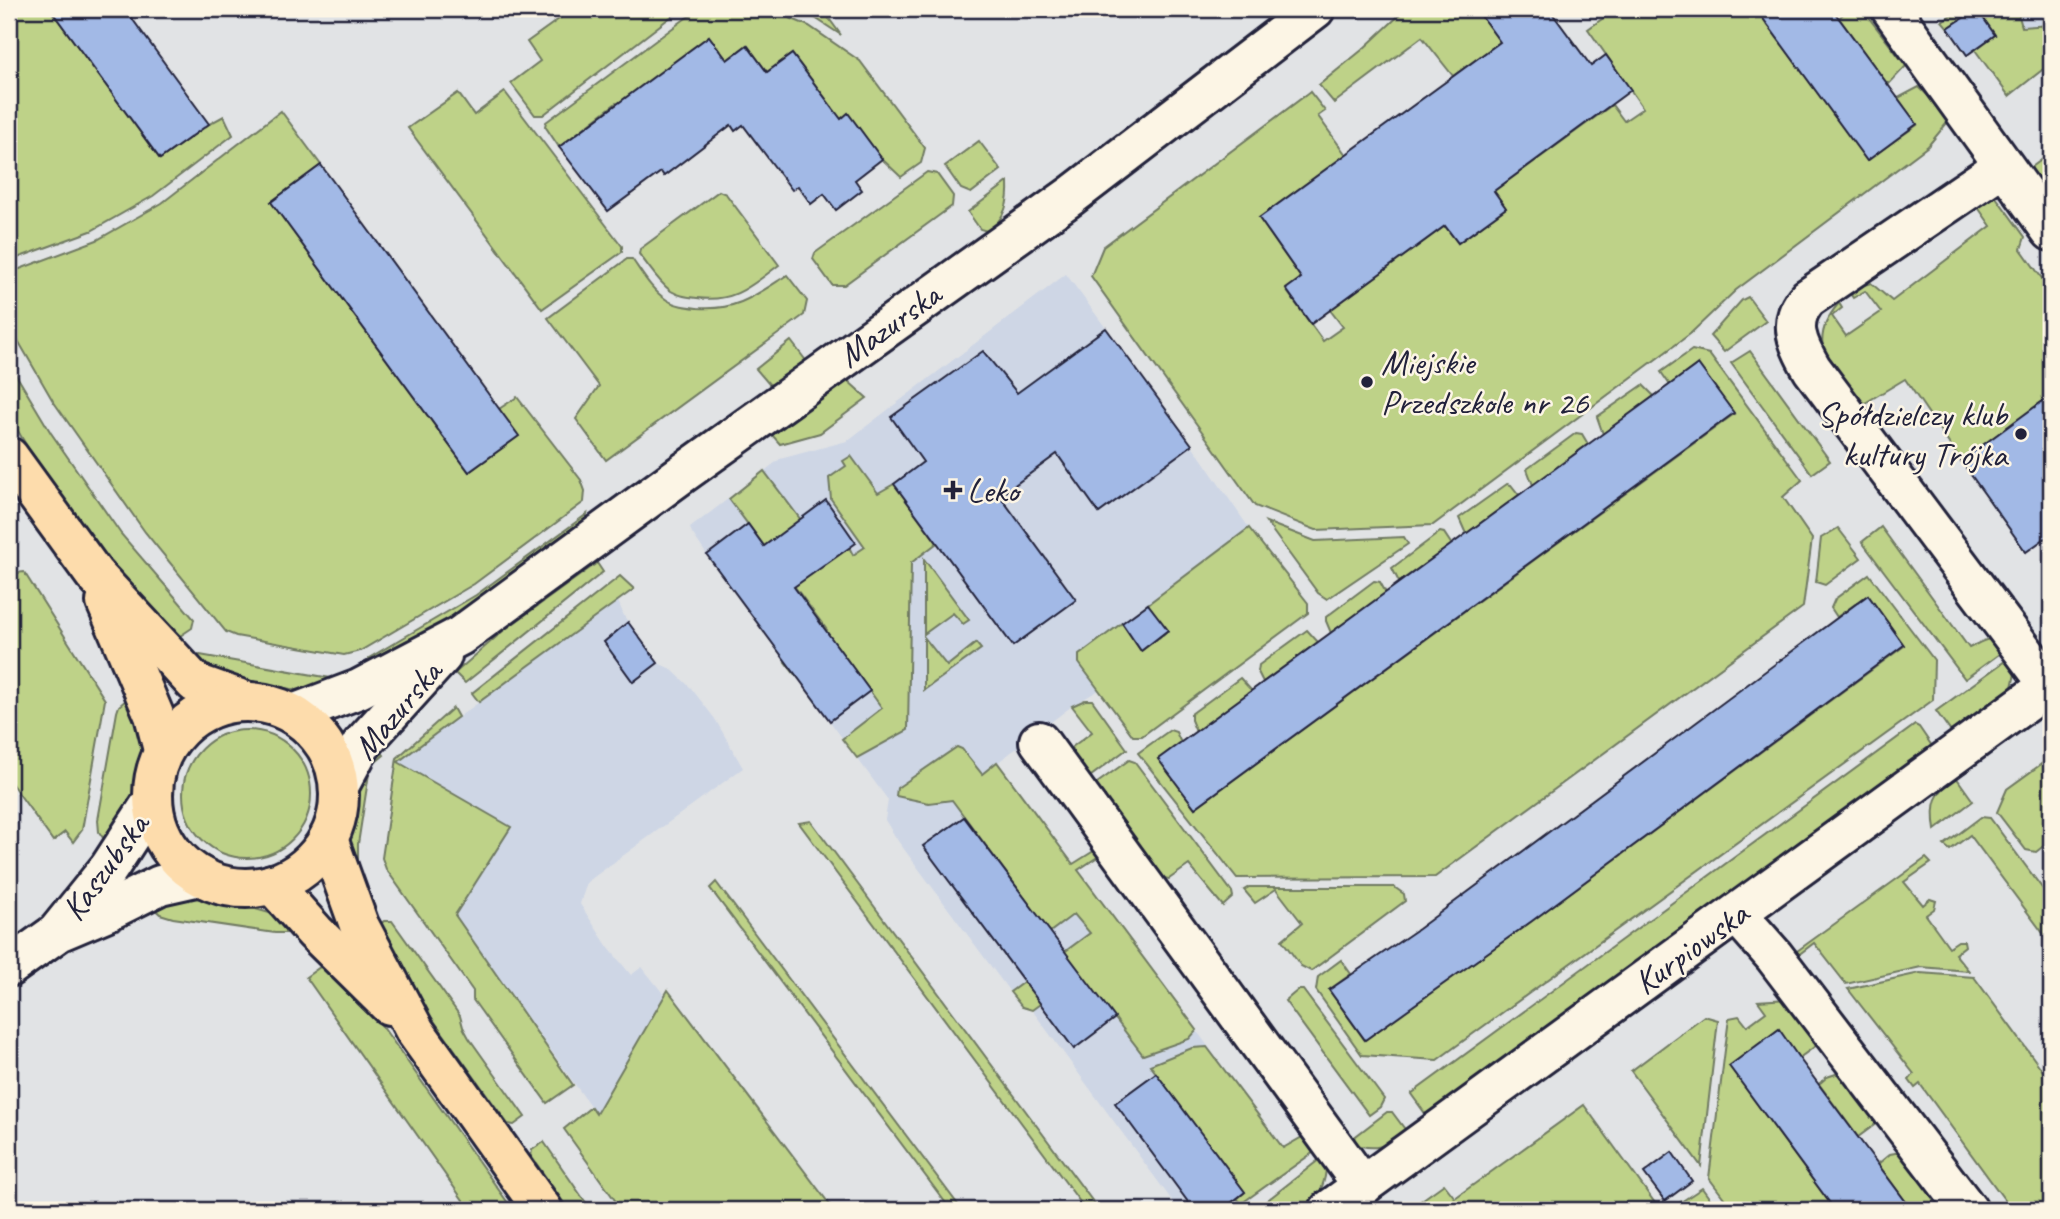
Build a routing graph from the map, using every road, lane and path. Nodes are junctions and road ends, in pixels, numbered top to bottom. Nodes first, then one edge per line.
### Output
1 (1315, 9) edge
2 (1891, 9) edge
3 (2003, 166) junction
4 (2051, 231) edge
5 (9, 457) edge
6 (94, 574) junction
7 (460, 636) junction
8 (2050, 684) edge
9 (248, 702) junction
10 (293, 714) junction
11 (1039, 741) dead end
12 (163, 750) junction
13 (339, 786) junction
14 (152, 802) junction
15 (328, 839) junction
16 (200, 876) junction
17 (272, 884) junction
18 (1737, 914) junction
19 (58, 932) junction
20 (9, 967) edge
21 (415, 1031) junction
22 (1363, 1186) junction
23 (542, 1210) edge
24 (1329, 1210) edge
25 (1968, 1210) edge

1 - 7 street, Mazurska
2 - 3 street
3 - 4 street
3 - 8 street
5 - 6 main road
6 - 9 main road
6 - 12 main road
7 - 10 street, Mazurska
7 - 13 street, Mazurska
8 - 18 street, Kurpiowska
9 - 10 main road
9 - 12 main road
10 - 13 main road
11 - 22 street
12 - 14 main road
13 - 15 main road
14 - 16 main road
14 - 19 street, Kaszubska
15 - 17 main road
15 - 21 main road
16 - 17 main road
16 - 19 street, Kaszubska
17 - 21 main road
18 - 22 street, Kurpiowska
18 - 25 street
19 - 20 street, Kaszubska
21 - 23 main road
22 - 24 street, Kurpiowska

